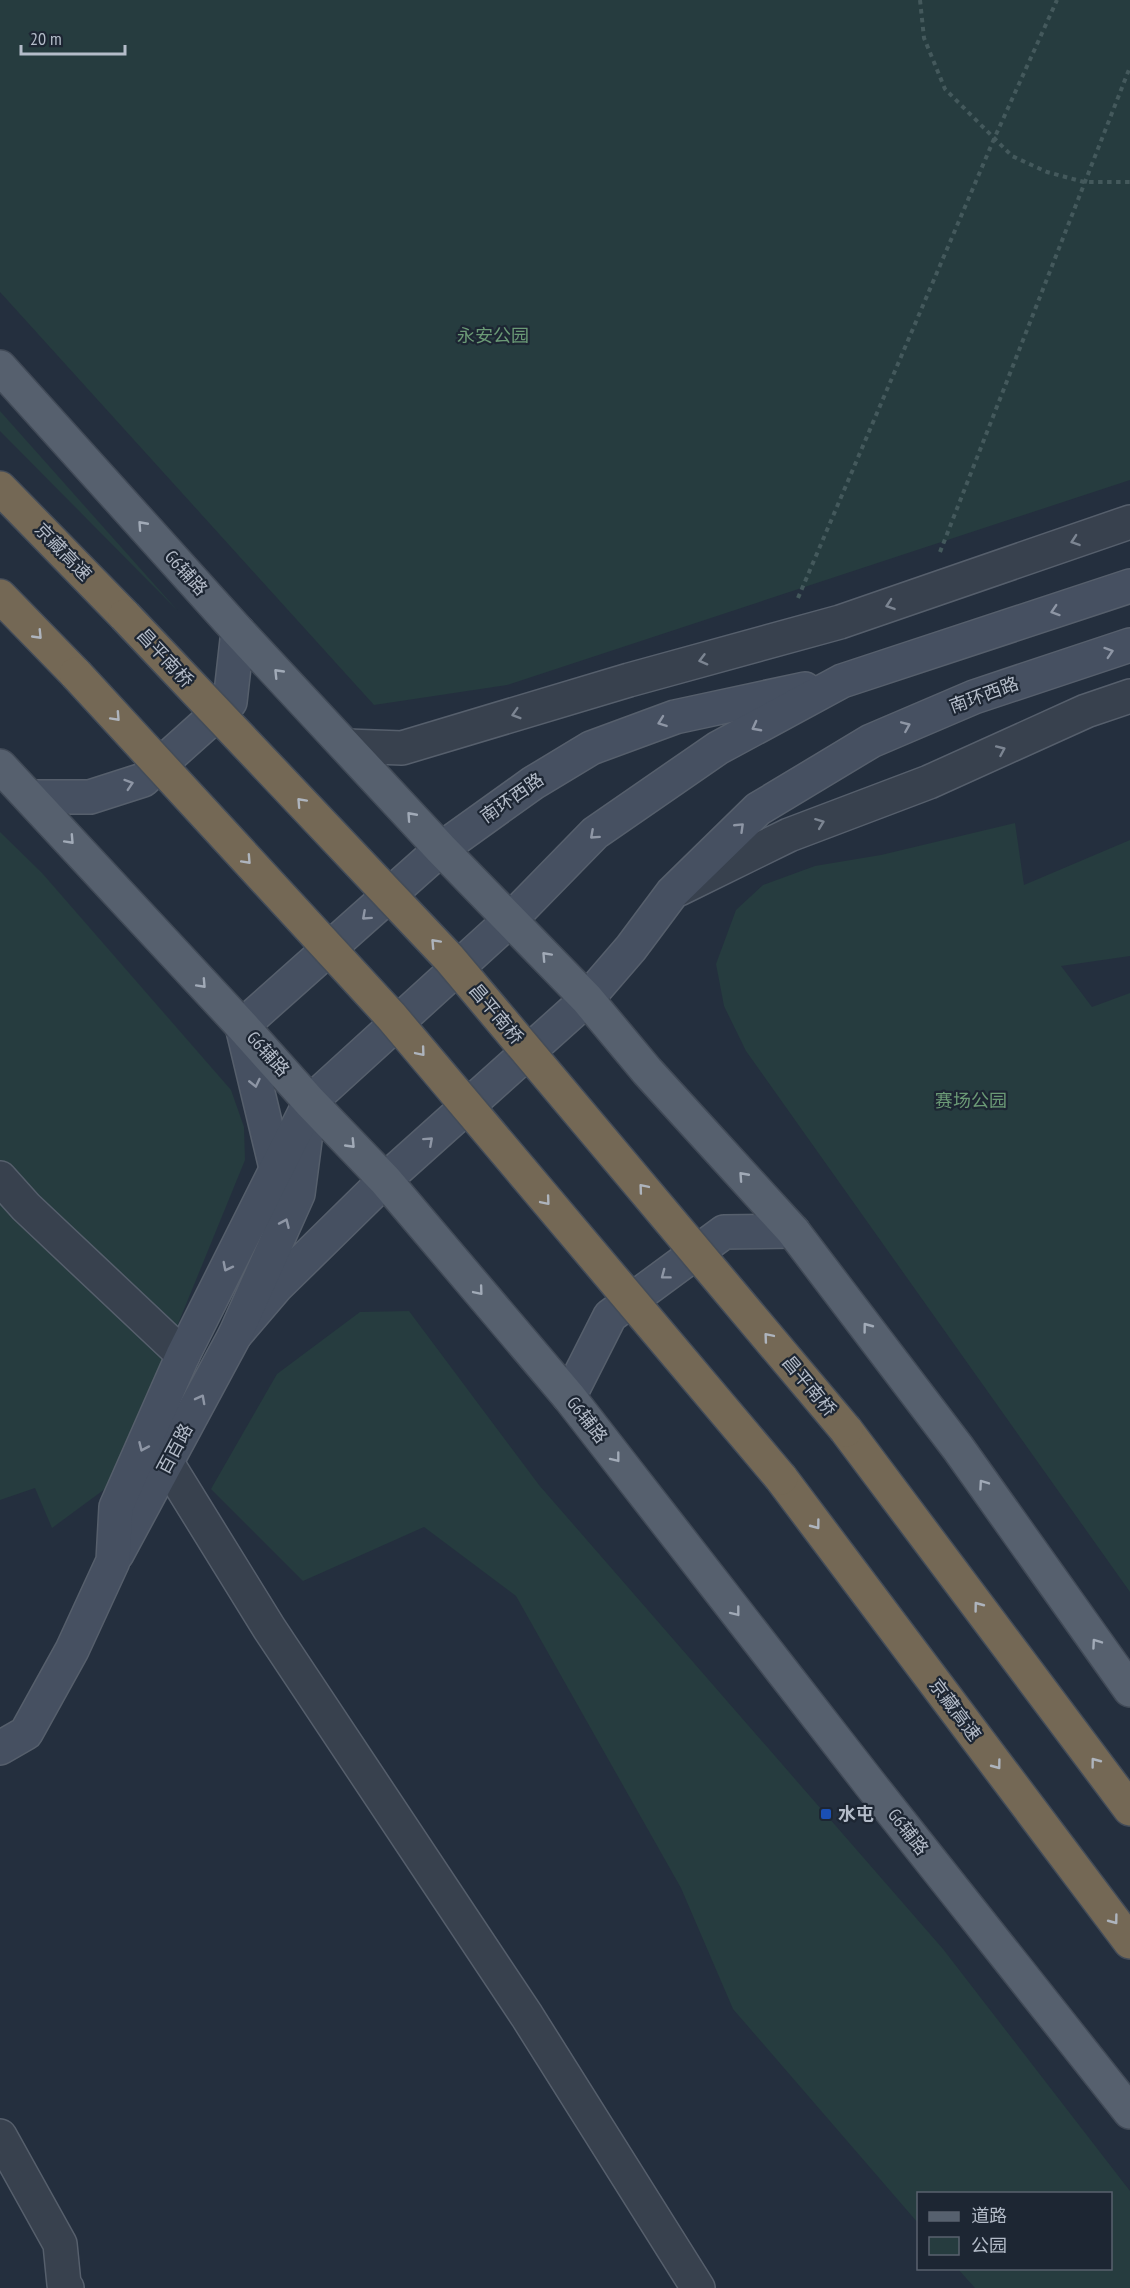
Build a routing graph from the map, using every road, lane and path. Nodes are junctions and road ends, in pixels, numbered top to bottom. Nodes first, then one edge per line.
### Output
1 (920, 0) edge
2 (1057, 0) edge
3 (1130, 66) edge
4 (994, 139) junction
5 (1084, 182) junction
6 (1130, 182) edge
7 (0, 367) edge
8 (0, 488) edge
9 (1130, 522) edge
10 (937, 560) dead end
11 (1130, 586) edge
12 (0, 596) edge
13 (794, 607) dead end
14 (125, 616) joint
15 (238, 631) junction
16 (1130, 645) edge
17 (842, 681) junction
18 (1130, 696) edge
19 (347, 746) junction
20 (0, 766) edge
21 (31, 797) junction
22 (441, 849) junction
23 (672, 893) junction
24 (511, 919) junction
25 (587, 999) junction
26 (242, 1026) junction
27 (310, 1102) junction
28 (276, 1168) junction
29 (0, 1178) edge
30 (385, 1180) junction
31 (794, 1231) junction
32 (235, 1335) junction
33 (183, 1355) junction
34 (569, 1397) junction
35 (167, 1463) junction
36 (113, 1562) junction
37 (1130, 1690) edge
38 (0, 1748) edge
39 (1130, 1809) edge
40 (1130, 1942) edge
41 (1130, 2112) edge
42 (0, 2136) edge
43 (67, 2288) edge
44 (698, 2288) edge

1 - 4 path
2 - 4 path
3 - 5 path
4 - 5 path
4 - 13 path
5 - 6 path
5 - 10 path
15 -> 7 main road, G6辅路
8 - 14 highway, 京藏高速
9 -> 19 street
11 -> 17 main road, 南环西路
12 -> 40 highway, 京藏高速, bridge
39 -> 14 highway, 昌平南桥, bridge
19 -> 15 main road, G6辅路
21 -> 15 main road
23 -> 16 main road, 南环西路
17 -> 22 main road, 南环西路
17 -> 24 main road, 南环西路
23 -> 18 street
22 -> 19 main road, G6辅路
20 - 21 main road, G6辅路
21 -> 26 main road, G6辅路
22 - 24 main road, G6辅路
22 -> 26 main road, 南环西路
23 - 25 main road, 南环西路
25 -> 24 main road, G6辅路
24 - 27 main road, 南环西路
30 -> 25 main road, 百百路
31 -> 25 main road, G6辅路
26 - 27 main road, G6辅路
26 -> 28 main road
27 - 28 main road
27 -> 30 main road, G6辅路
32 -> 27 main road, 百百路
28 -> 33 main road
29 - 33 street
30 - 32 main road, 百百路
30 -> 34 main road, G6辅路
31 -> 34 main road
37 -> 31 main road, G6辅路
35 -> 32 main road, 百百路
33 -> 36 main road
34 -> 41 main road, G6辅路
35 - 36 main road, 百百路
35 - 44 street
36 - 38 main road, 百百路
42 - 43 street

